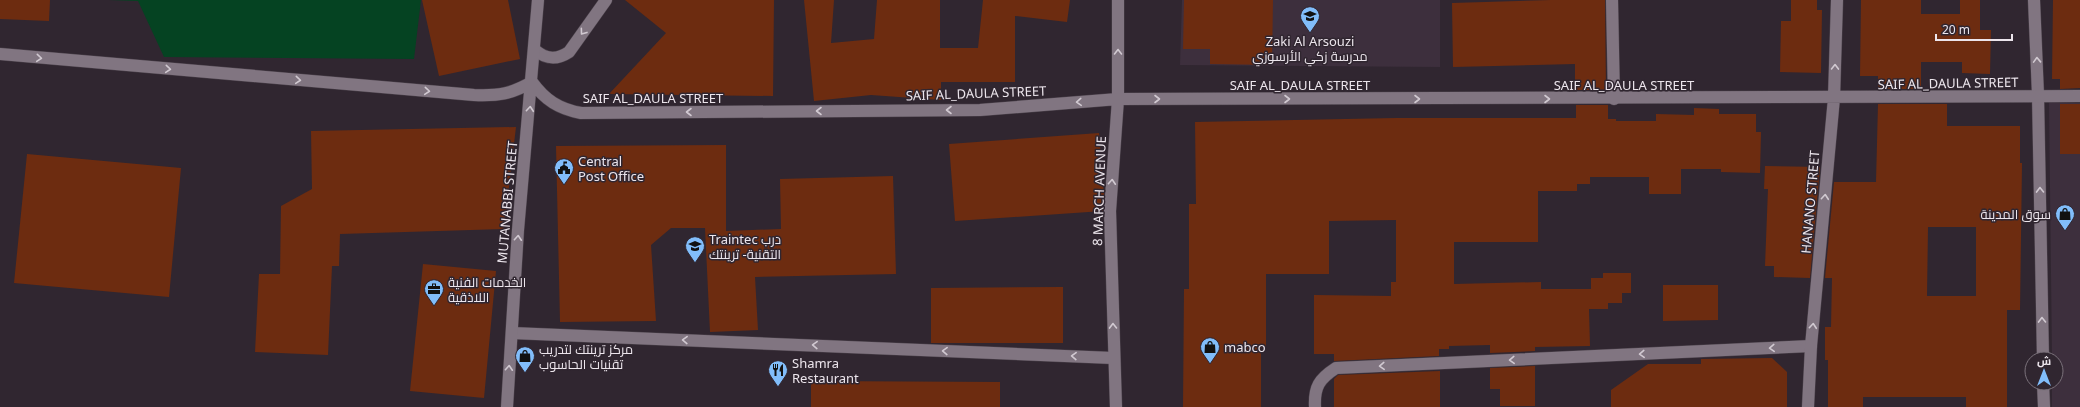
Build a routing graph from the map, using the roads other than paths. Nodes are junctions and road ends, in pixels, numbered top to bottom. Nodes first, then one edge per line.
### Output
1 (538, 0) edge
2 (606, 0) edge
3 (1118, 0) edge
4 (1612, 0) edge
5 (1837, 0) edge
6 (2034, 0) edge
7 (535, 50) junction
8 (0, 54) edge
9 (532, 82) junction
10 (2038, 95) junction
11 (2080, 96) edge
12 (1834, 98) junction
13 (1118, 99) junction
14 (1614, 99) junction
15 (512, 333) junction
16 (1811, 346) junction
17 (2043, 351) edge
18 (1113, 358) junction
19 (2043, 391) edge
20 (507, 407) edge
21 (1116, 407) edge
22 (1315, 407) edge
23 (1808, 407) edge
24 (2044, 407) edge

1 - 7 street, MUTANABBI STREET
2 -> 7 street
13 -> 3 street, 8 MARCH AVENUE
4 - 14 street
12 -> 5 street, HANANO STREET
10 -> 6 street
7 - 9 street, MUTANABBI STREET
8 -> 9 street
13 -> 9 street, SAIF AL_DAULA STREET
15 -> 9 street, MUTANABBI STREET
10 - 11 street, SAIF AL_DAULA STREET
10 - 12 street, SAIF AL_DAULA STREET
17 -> 10 street
12 - 14 street, SAIF AL_DAULA STREET
16 -> 12 street, HANANO STREET
13 -> 14 street, SAIF AL_DAULA STREET
18 -> 13 street, 8 MARCH AVENUE
18 -> 15 street
20 -> 15 street, MUTANABBI STREET
16 -> 22 street
16 - 23 street, HANANO STREET
18 - 21 street, 8 MARCH AVENUE
19 - 24 street

